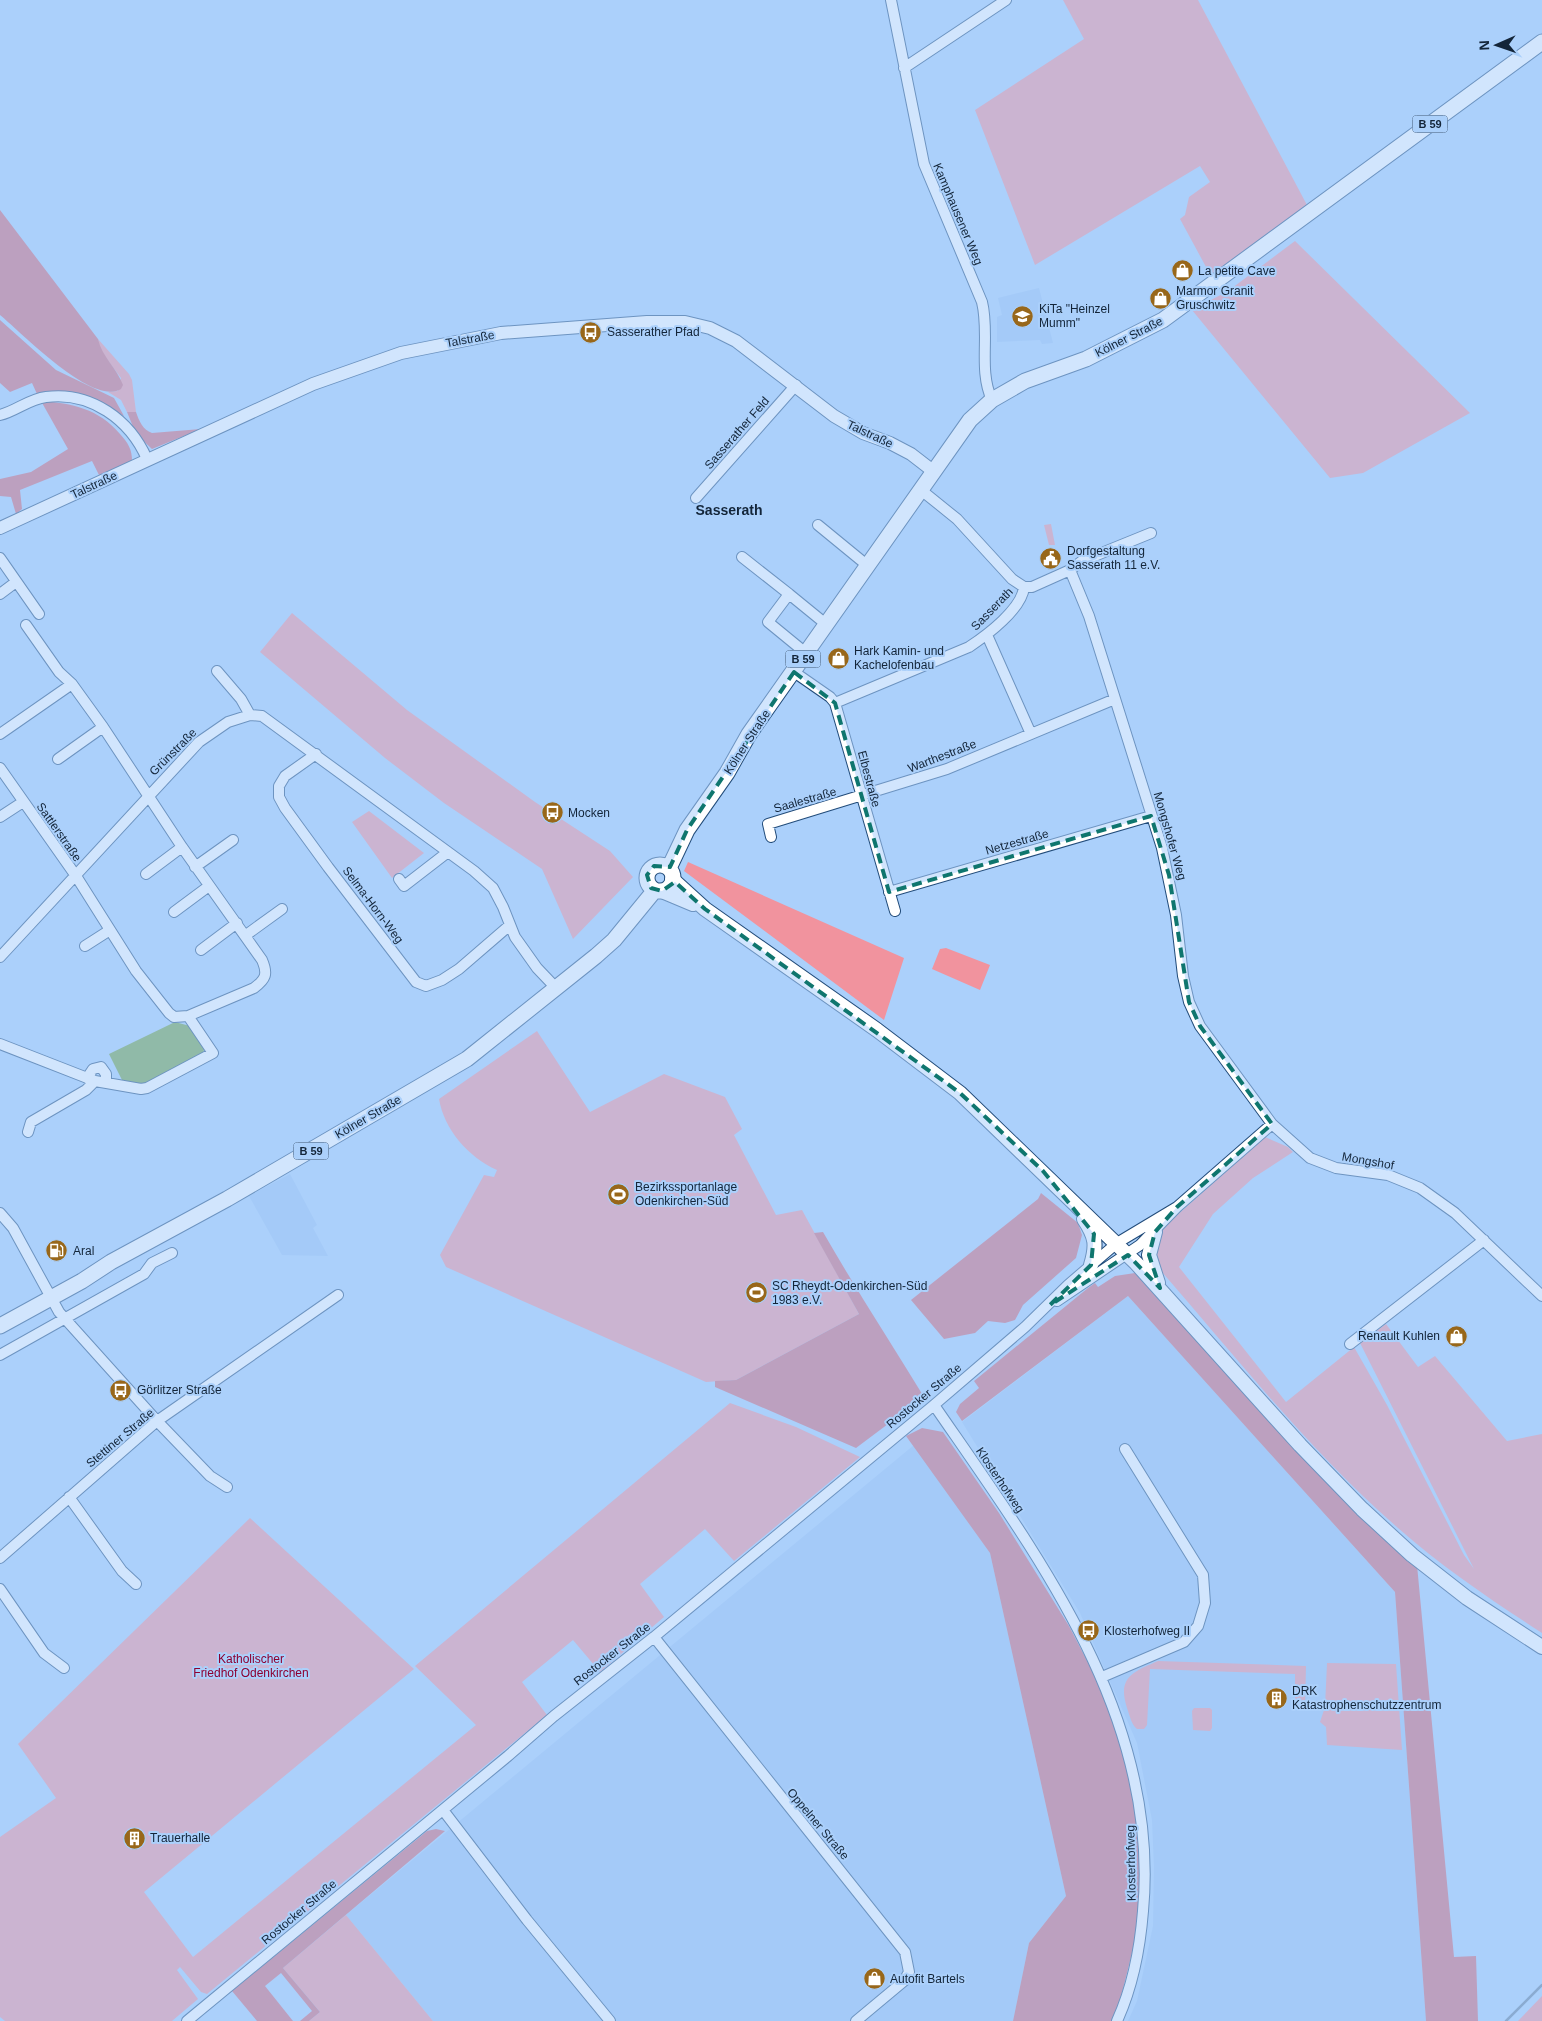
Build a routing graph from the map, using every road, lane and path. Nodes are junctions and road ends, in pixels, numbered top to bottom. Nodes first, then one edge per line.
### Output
1 (890, 0) edge
2 (1006, 0) edge
3 (1542, 42) edge
4 (904, 68) junction
5 (796, 385) junction
6 (992, 400) junction
7 (0, 415) edge
8 (147, 459) junction
9 (934, 471) junction
10 (921, 490) junction
11 (696, 498) dead end
12 (818, 525) dead end
13 (0, 528) edge
14 (1151, 533) dead end
15 (742, 557) dead end
16 (0, 558) edge
17 (868, 566) junction
18 (1070, 570) junction
19 (16, 582) junction
20 (1024, 588) junction
21 (0, 594) edge
22 (789, 594) junction
23 (39, 614) dead end
24 (827, 624) junction
25 (26, 625) dead end
26 (987, 635) junction
27 (807, 654) junction
28 (217, 671) dead end
29 (794, 672) junction
30 (72, 684) junction
31 (1116, 699) junction
32 (835, 704) junction
33 (250, 715) junction
34 (103, 727) junction
35 (0, 734) edge
36 (1031, 734) junction
37 (316, 754) junction
38 (58, 759) dead end
39 (0, 768) edge
40 (148, 795) junction
41 (861, 797) junction
42 (23, 802) junction
43 (1152, 816) junction
44 (0, 817) edge
45 (771, 837) dead end
46 (232, 840) dead end
47 (182, 848) junction
48 (448, 852) junction
49 (195, 867) junction
50 (146, 874) dead end
51 (76, 876) junction
52 (399, 879) dead end
53 (661, 879) junction
54 (209, 886) junction
55 (889, 892) junction
56 (282, 908) dead end
57 (895, 911) dead end
58 (174, 912) dead end
59 (237, 923) junction
60 (510, 925) junction
61 (110, 930) junction
62 (246, 935) junction
63 (86, 946) dead end
64 (202, 950) dead end
65 (0, 957) edge
66 (557, 989) junction
67 (188, 1016) junction
68 (0, 1044) edge
69 (96, 1081) junction
70 (1272, 1124) junction
71 (28, 1132) dead end
72 (1043, 1171) junction
73 (1177, 1207) junction
74 (0, 1213) edge
75 (1155, 1232) junction
76 (1484, 1240) junction
77 (1116, 1243) junction
78 (172, 1253) dead end
79 (1128, 1255) junction
80 (1090, 1265) junction
81 (1160, 1288) junction
82 (338, 1295) dead end
83 (1542, 1296) edge
84 (50, 1298) junction
85 (1050, 1305) junction
86 (65, 1318) junction
87 (0, 1326) edge
88 (1350, 1344) dead end
89 (0, 1355) edge
90 (934, 1405) junction
91 (158, 1421) junction
92 (1125, 1449) dead end
93 (227, 1487) dead end
94 (69, 1496) junction
95 (0, 1558) edge
96 (136, 1584) dead end
97 (0, 1589) edge
98 (654, 1637) junction
99 (1542, 1647) edge
100 (64, 1668) dead end
101 (1102, 1677) junction
102 (443, 1810) junction
103 (187, 2021) edge
104 (610, 2021) edge
105 (856, 2021) edge
106 (1117, 2021) edge

1 - 4 street, Kamphausener Weg
2 - 4 street
3 - 6 main road, Kölner Straße / B 59
4 - 6 street, Kamphausener Weg
5 - 8 street, Talstraße
5 - 9 street, Talstraße
5 - 11 street, Sasserather Feld
6 - 9 main road, Kölner Straße / B 59
7 - 8 street
8 - 13 street, Talstraße
9 - 10 main road, Kölner Straße / B 59
10 - 17 main road, Kölner Straße / B 59
10 - 20 street, Sasserath
12 - 17 street
14 - 18 street, Sasserath
15 - 22 street
16 - 19 street
17 - 24 main road, Kölner Straße / B 59
18 - 20 street, Sasserath
18 - 31 street, Mongshofer Weg
19 - 21 street
19 - 23 street
20 - 26 street, Sasserath
22 - 24 street
22 - 27 street
24 - 27 main road, Kölner Straße / B 59
25 - 30 street
26 - 32 street, Sasserath
26 - 36 street
27 - 29 main road, Kölner Straße / B 59
28 - 33 street
29 - 32 street
29 - 53 main road, Kölner Straße / B 59
30 - 34 street
30 - 35 street
31 - 36 street, Warthestraße
31 - 43 street, Mongshofer Weg
32 - 41 street, Elbestraße
33 - 37 street
33 - 40 street, Grünstraße
34 - 38 street
34 - 40 street
36 - 41 street, Warthestraße
37 - 48 street
37 - 60 street, Selma-Horn-Weg
39 - 42 street, Sattlerstraße
40 - 47 street
40 - 51 street, Grünstraße
41 - 45 street, Saalestraße
41 - 55 street, Elbestraße
42 - 44 street, Sattlerstraße
42 - 51 street, Sattlerstraße
43 - 55 street, Netzestraße
43 - 70 street, Mongshofer Weg
46 - 49 street
47 - 49 street
47 - 50 street
48 - 52 street
48 - 60 street
49 - 54 street
51 - 61 street, Sattlerstraße
51 - 65 street, Grünstraße
53 - 66 main road, Kölner Straße / B 59
53 - 72 main road
54 - 58 street
54 - 59 street
55 - 57 street, Elbestraße
56 - 62 street
59 - 62 street
59 - 64 street
60 - 66 street
61 - 63 street
61 - 67 street, Sattlerstraße
62 - 67 street
66 - 84 main road, Kölner Straße / B 59
67 - 69 street
68 - 69 street
69 - 71 street
70 - 73 street
70 - 76 street, Mongshof
72 - 77 main road
72 - 80 main road
73 - 75 street, Rostocker Straße
73 - 77 street, Rostocker Straße
74 - 84 street
75 - 79 street, Rostocker Straße
75 - 81 main road
76 - 83 street, Mongshof
76 - 88 street
77 - 79 main road
77 - 80 street, Rostocker Straße
78 - 86 street
79 - 81 main road
79 - 85 street, Rostocker Straße
80 - 85 street, Rostocker Straße
81 - 99 main road
82 - 91 street, Stettiner Straße
84 - 86 street
84 - 87 main road, Kölner Straße / B 59
85 - 90 street, Rostocker Straße
86 - 89 street
86 - 91 street
90 - 98 street, Rostocker Straße
90 - 101 street, Klosterhofweg
91 - 93 street
91 - 94 street, Stettiner Straße
92 - 101 street
94 - 95 street, Stettiner Straße
94 - 96 street
97 - 100 street
98 - 102 street, Rostocker Straße
98 - 105 street, Oppelner Straße
101 - 106 street, Klosterhofweg
102 - 103 street, Rostocker Straße
102 - 104 street

